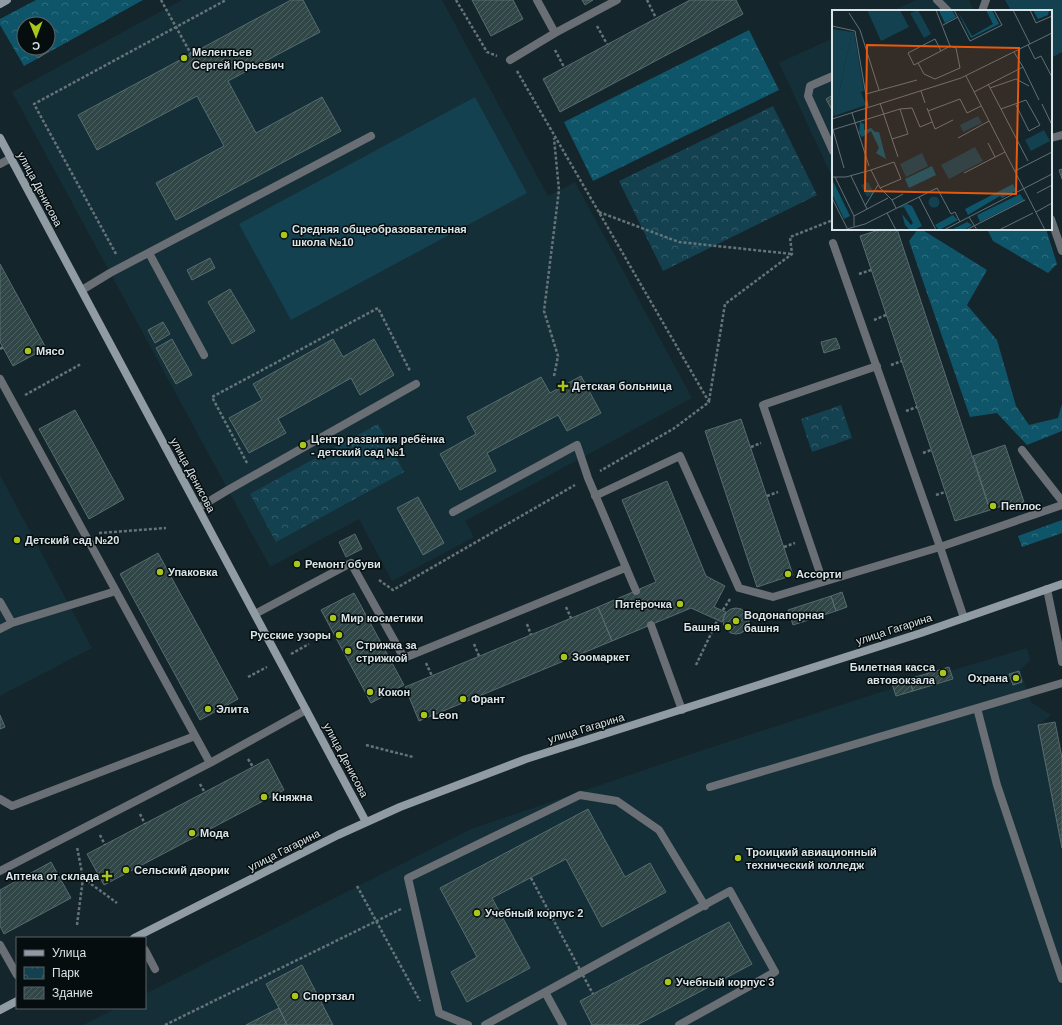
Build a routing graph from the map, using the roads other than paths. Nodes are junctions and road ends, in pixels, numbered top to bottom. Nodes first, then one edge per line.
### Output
1 (7, 0) edge
2 (537, 0) edge
3 (617, 0) edge
4 (937, 0) edge
5 (986, 0) edge
6 (0, 4) edge
7 (947, 10) edge
8 (982, 10) edge
9 (552, 35) junction
10 (510, 60) road end
11 (832, 76) edge
12 (1062, 135) edge
13 (371, 136) dead end
14 (0, 138) edge
15 (1052, 138) edge
16 (832, 149) edge
17 (11, 158) junction
18 (0, 164) edge
19 (1052, 222) edge
20 (833, 243) dead end
21 (1062, 251) edge
22 (149, 253) junction
23 (82, 290) junction
24 (204, 355) dead end
25 (877, 366) junction
26 (0, 379) edge
27 (416, 384) road end
28 (1022, 450) dead end
29 (595, 496) junction
30 (1062, 501) edge
31 (1062, 505) edge
32 (198, 508) junction
33 (453, 512) dead end
34 (940, 547) junction
35 (625, 568) junction
36 (823, 582) junction
37 (1062, 584) edge
38 (1048, 589) junction
39 (116, 591) junction
40 (636, 591) dead end
41 (0, 602) edge
42 (255, 614) junction
43 (964, 618) junction
44 (12, 623) junction
45 (651, 624) dead end
46 (0, 629) edge
47 (1062, 662) edge
48 (1062, 683) edge
49 (977, 708) junction
50 (306, 710) junction
51 (682, 710) junction
52 (195, 736) junction
53 (210, 763) junction
54 (710, 787) dead end
55 (0, 799) edge
56 (366, 822) junction
57 (0, 871) edge
58 (705, 906) junction
59 (137, 937) edge
60 (0, 945) edge
61 (146, 952) edge
62 (155, 969) dead end
63 (16, 973) edge
64 (1062, 979) edge
65 (545, 992) junction
66 (16, 1002) edge
67 (0, 1010) edge
68 (468, 1025) edge
69 (485, 1025) edge
70 (563, 1025) edge
71 (679, 1025) edge

1 - 6 main road
2 - 9 lane
3 - 9 lane
4 - 7 lane
5 - 8 lane
9 - 10 lane
11 - 16 lane
12 - 15 lane
13 - 22 lane
14 - 17 main road, улица Денисова
17 - 18 lane
17 - 23 main road, улица Денисова
19 - 21 lane
20 - 25 lane
22 - 23 lane
22 - 24 lane
23 - 32 main road, улица Денисова
25 - 34 lane
25 - 36 lane
26 - 39 lane
27 - 32 lane
28 - 30 lane
29 - 33 lane
29 - 35 lane
29 - 36 lane
31 - 34 lane
32 - 42 main road, улица Денисова
34 - 36 lane
34 - 43 lane
35 - 40 lane
35 - 42 lane
37 - 38 main road, улица Гагарина
38 - 43 main road, улица Гагарина
38 - 47 lane
39 - 44 lane
39 - 52 lane
41 - 44 lane
42 - 50 main road, улица Денисова
43 - 51 main road, улица Гагарина
44 - 46 lane
45 - 51 lane
48 - 49 lane
49 - 54 lane
49 - 64 lane
50 - 53 lane
50 - 56 main road, улица Денисова
51 - 56 main road, улица Гагарина
52 - 53 lane
52 - 55 lane
53 - 57 lane
56 - 59 main road, улица Гагарина
58 - 65 lane
58 - 68 lane
58 - 71 lane
60 - 63 lane
61 - 62 lane
65 - 69 lane
65 - 70 lane
66 - 67 main road

